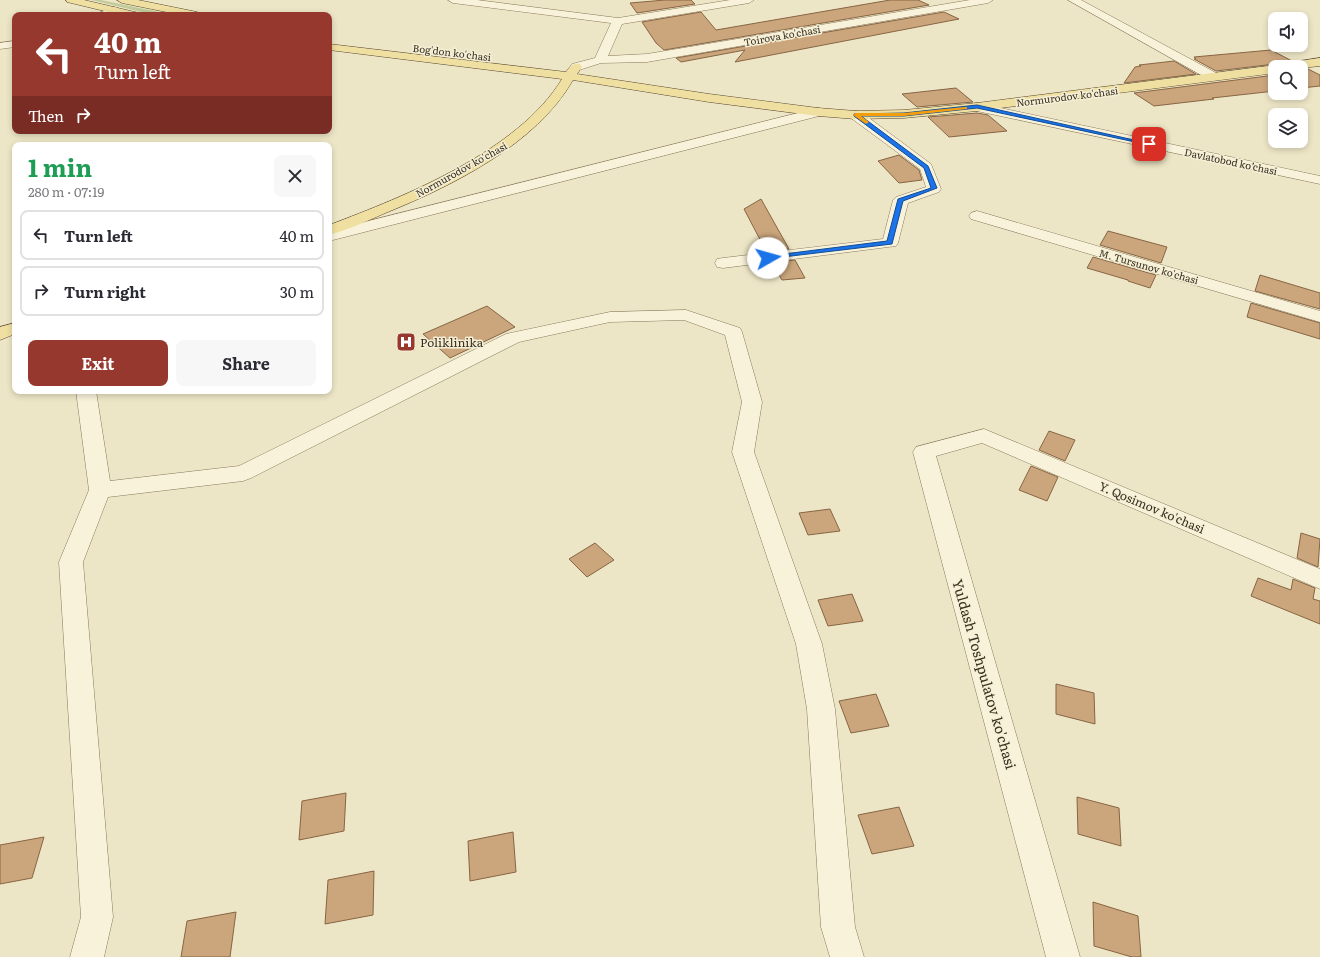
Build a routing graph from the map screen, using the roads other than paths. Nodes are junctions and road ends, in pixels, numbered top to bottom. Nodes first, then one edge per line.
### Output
1 (71, 0) edge
2 (122, 0) edge
3 (454, 0) edge
4 (749, 0) edge
5 (988, 0) edge
6 (1073, 0) edge
7 (114, 10) junction
8 (110, 12) edge
9 (122, 12) edge
10 (182, 12) edge
11 (618, 20) junction
12 (332, 36) edge
13 (12, 44) edge
14 (0, 46) edge
15 (332, 47) edge
16 (600, 60) junction
17 (1320, 62) edge
18 (1308, 64) edge
19 (1268, 69) edge
20 (572, 71) junction
21 (1214, 77) junction
22 (977, 107) junction
23 (818, 112) junction
24 (856, 115) junction
25 (1320, 180) edge
26 (977, 216) dead end
27 (332, 229) edge
28 (332, 235) edge
29 (723, 263) dead end
30 (1320, 317) edge
31 (12, 329) edge
32 (0, 334) edge
33 (86, 394) edge
34 (984, 436) joint
35 (100, 490) junction
36 (1320, 579) edge
37 (87, 957) edge
38 (847, 957) edge
39 (1063, 957) edge

1 - 7 main road
2 - 10 main road
3 - 11 street
4 - 11 street
5 - 16 street, Toirova ko'chasi
6 - 21 street
7 - 8 street
7 - 9 main road
11 - 16 street
12 - 20 main road, Bog'don ko'chasi
13 - 14 street
15 - 20 main road, Bog'don ko'chasi
16 - 20 street, Toirova ko'chasi
17 - 18 main road
19 - 21 main road, Normurodov ko'chasi
20 - 23 main road, Normurodov ko'chasi
20 - 27 main road, Normurodov ko'chasi
21 - 22 main road, Normurodov ko'chasi
22 - 24 main road, Normurodov ko'chasi
22 - 25 street, Davlatobod ko’chasi
23 - 24 main road, Normurodov ko'chasi
23 - 28 street
24 - 29 street
26 - 30 street, M. Tursunov ko'chasi
31 - 32 main road
33 - 35 street
34 - 36 street, Y. Qosimov ko'chasi
34 - 39 street, Yuldash Toshpulatov ko'chasi
35 - 37 street
35 - 38 street

